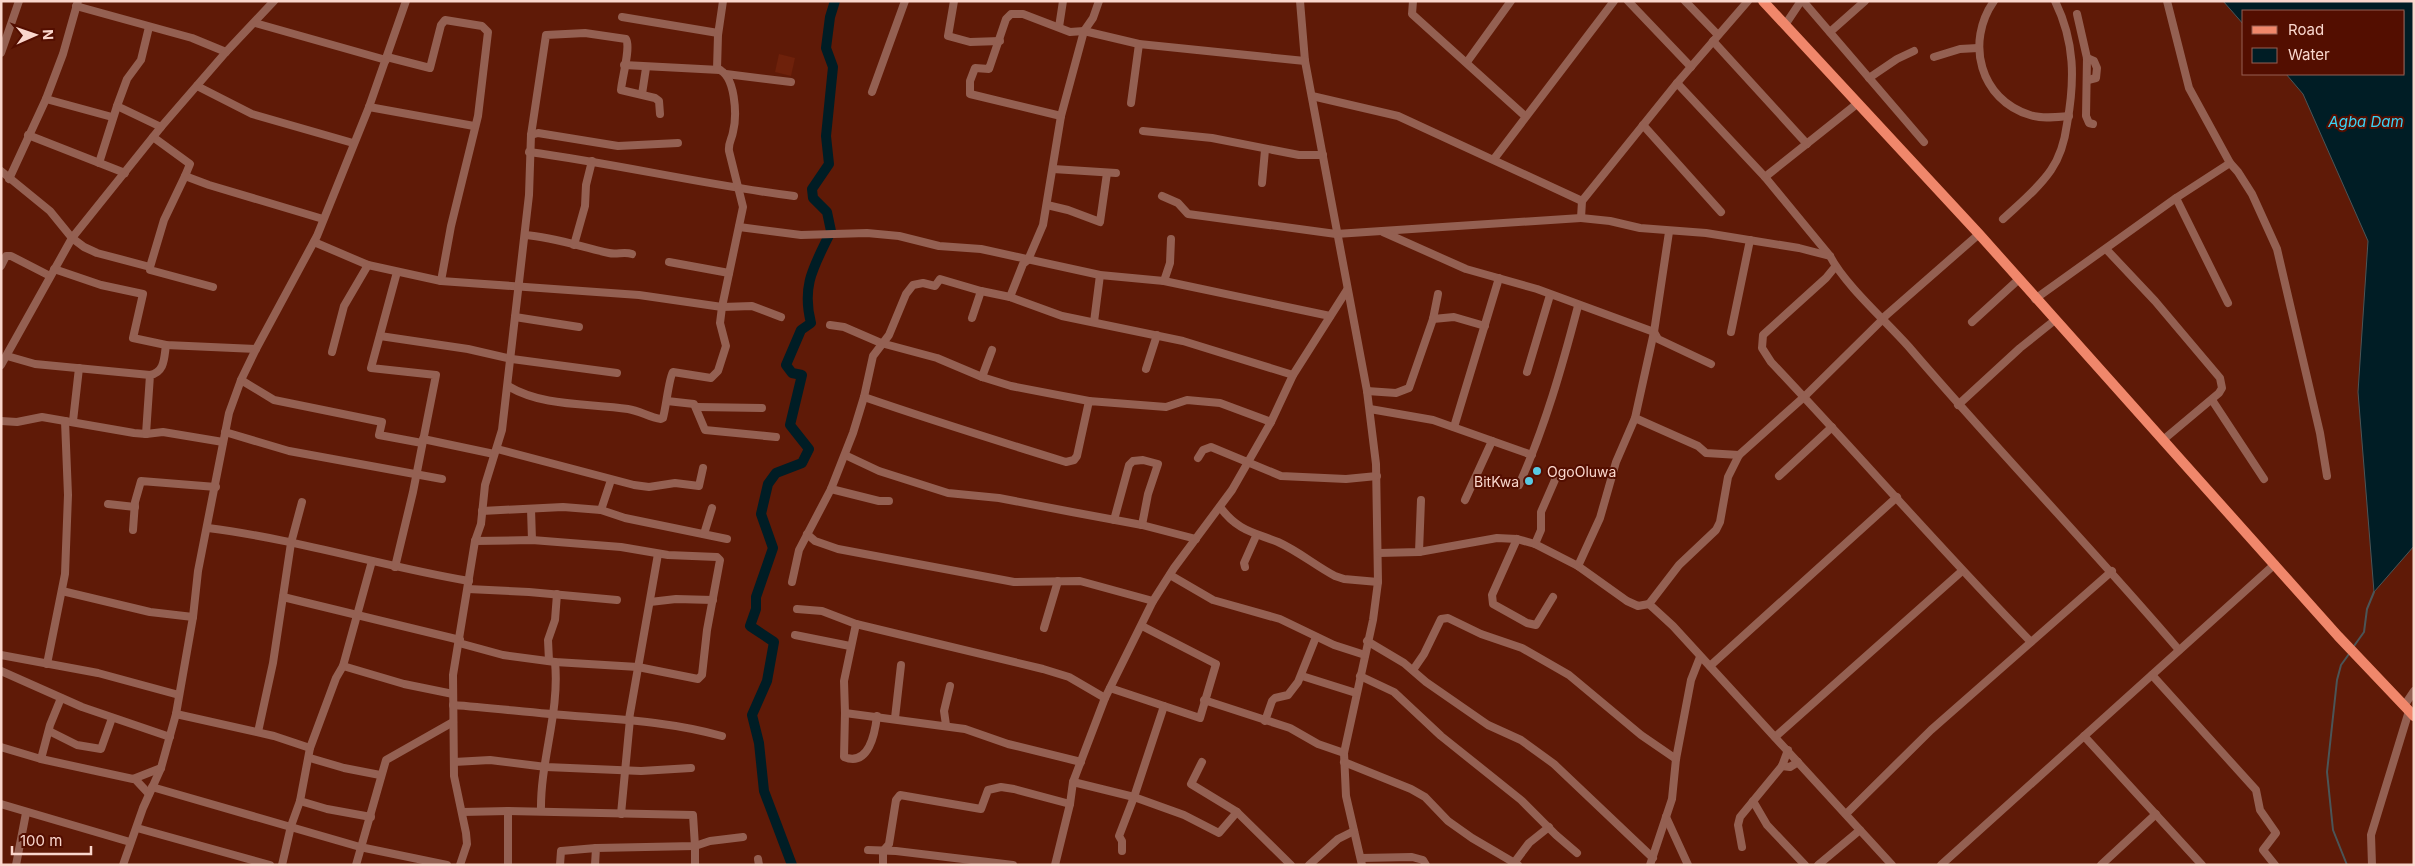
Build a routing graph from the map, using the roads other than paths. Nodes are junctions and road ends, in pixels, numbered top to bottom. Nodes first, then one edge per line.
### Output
1 (19, 1) edge
2 (274, 1) edge
3 (406, 1) edge
4 (723, 1) edge
5 (905, 1) edge
6 (954, 1) edge
7 (1063, 1) edge
8 (1098, 1) edge
9 (1300, 1) edge
10 (1412, 1) edge
11 (1511, 1) edge
12 (1614, 1) edge
13 (1628, 1) edge
14 (1685, 1) edge
15 (1748, 1) edge
16 (1763, 1) edge
17 (1802, 1) edge
18 (1865, 1) edge
19 (1994, 1) edge
20 (2055, 1) edge
21 (2167, 1) edge
22 (77, 4) edge
23 (2076, 14) dead end
24 (622, 17) dead end
25 (255, 22) junction
26 (1785, 25) junction
27 (149, 27) junction
28 (1059, 27) junction
29 (1084, 31) junction
30 (1830, 32) junction
31 (718, 33) junction
32 (1716, 38) junction
33 (1000, 41) junction
34 (1139, 44) junction
35 (1978, 48) junction
36 (1914, 51) dead end
37 (226, 52) junction
38 (1, 53) edge
39 (1934, 57) dead end
40 (387, 58) junction
41 (2087, 58) junction
42 (1305, 61) junction
43 (1467, 62) junction
44 (624, 65) junction
45 (1691, 67) junction
46 (646, 68) junction
47 (2088, 70) junction
48 (723, 72) junction
49 (2073, 72) junction
50 (1869, 78) junction
51 (2088, 80) junction
52 (791, 82) dead end
53 (1677, 83) junction
54 (197, 86) junction
55 (872, 92) dead end
56 (642, 94) junction
57 (1312, 96) junction
58 (46, 99) junction
59 (1131, 103) dead end
60 (1858, 103) junction
61 (117, 106) junction
62 (369, 107) junction
63 (660, 114) dead end
64 (1060, 116) junction
65 (1525, 116) junction
66 (2069, 116) junction
67 (112, 117) junction
68 (2093, 124) dead end
69 (1643, 125) junction
70 (161, 126) junction
71 (474, 126) junction
72 (1143, 131) dead end
73 (28, 135) junction
74 (531, 135) junction
75 (153, 137) junction
76 (1924, 142) dead end
77 (354, 143) junction
78 (678, 143) dead end
79 (1807, 144) junction
80 (1265, 150) junction
81 (529, 152) junction
82 (1323, 155) junction
83 (1494, 159) junction
84 (592, 161) junction
85 (99, 163) junction
86 (2230, 163) junction
87 (1053, 169) junction
88 (1, 171) edge
89 (125, 173) junction
90 (185, 176) junction
91 (1765, 177) junction
92 (9, 179) junction
93 (1262, 183) dead end
94 (739, 189) junction
95 (794, 196) dead end
96 (1162, 196) dead end
97 (2176, 198) junction
98 (1582, 201) junction
99 (1046, 205) junction
100 (1721, 212) dead end
101 (1581, 218) junction
102 (323, 219) junction
103 (2003, 219) dead end
104 (739, 227) junction
105 (1381, 232) junction
106 (1669, 232) junction
107 (525, 234) junction
108 (1336, 234) junction
109 (1979, 234) junction
110 (72, 238) junction
111 (1171, 239) dead end
112 (1750, 240) junction
113 (314, 242) junction
114 (574, 245) junction
115 (2106, 249) junction
116 (632, 254) dead end
117 (1830, 256) junction
118 (1028, 260) junction
119 (669, 262) dead end
120 (368, 265) junction
121 (1, 266) edge
122 (150, 267) junction
123 (1835, 267) junction
124 (52, 272) junction
125 (397, 272) junction
126 (729, 273) junction
127 (1100, 275) junction
128 (1499, 278) junction
129 (2018, 280) junction
130 (442, 281) junction
131 (1164, 281) junction
132 (214, 287) dead end
133 (518, 288) junction
134 (1347, 290) junction
135 (981, 291) junction
136 (1438, 294) dead end
137 (1550, 295) junction
138 (1010, 297) junction
139 (2035, 299) junction
140 (2228, 303) dead end
141 (1578, 306) junction
142 (722, 307) junction
143 (1330, 316) junction
144 (515, 317) junction
145 (781, 317) dead end
146 (972, 318) dead end
147 (1883, 318) junction
148 (1433, 319) junction
149 (2055, 320) junction
150 (1094, 322) junction
151 (1972, 322) dead end
152 (830, 326) dead end
153 (1485, 326) junction
154 (579, 327) dead end
155 (1654, 332) junction
156 (1731, 332) dead end
157 (1157, 335) junction
158 (380, 336) junction
159 (882, 343) junction
160 (166, 346) junction
161 (256, 349) junction
162 (992, 350) dead end
163 (332, 352) dead end
164 (6, 356) junction
165 (512, 359) junction
166 (1711, 364) dead end
167 (1, 365) edge
168 (80, 368) junction
169 (1146, 369) dead end
170 (1527, 372) dead end
171 (617, 373) dead end
172 (150, 375) junction
173 (1294, 375) junction
174 (982, 377) junction
175 (241, 380) junction
176 (508, 386) junction
177 (1367, 392) junction
178 (864, 397) junction
179 (1804, 397) junction
180 (2212, 400) junction
181 (668, 401) junction
182 (1089, 401) junction
183 (1958, 405) junction
184 (697, 407) junction
185 (762, 408) dead end
186 (1370, 409) junction
187 (1635, 418) junction
188 (1, 421) edge
189 (69, 421) junction
190 (1271, 422) junction
191 (1454, 427) junction
192 (1832, 427) junction
193 (225, 432) junction
194 (146, 434) junction
195 (776, 437) dead end
196 (2163, 440) junction
197 (422, 441) junction
198 (1492, 441) junction
199 (223, 442) junction
200 (496, 452) junction
201 (845, 455) junction
202 (1532, 455) junction
203 (1739, 455) junction
204 (1198, 458) dead end
205 (1249, 462) junction
206 (703, 468) dead end
207 (1558, 473) dead end
208 (416, 474) junction
209 (1377, 476) junction
210 (1779, 476) dead end
211 (2327, 476) dead end
212 (442, 479) dead end
213 (2264, 479) dead end
214 (611, 480) junction
215 (1519, 485) dead end
216 (216, 487) junction
217 (832, 490) junction
218 (1897, 497) junction
219 (1422, 500) dead end
220 (1465, 500) dead end
221 (302, 502) dead end
222 (889, 502) dead end
223 (108, 504) dead end
224 (135, 507) junction
225 (1220, 507) junction
226 (712, 508) dead end
227 (531, 509) junction
228 (602, 510) junction
229 (482, 511) junction
230 (1114, 520) junction
231 (1142, 525) junction
232 (208, 528) junction
233 (134, 530) dead end
234 (704, 534) junction
235 (807, 534) junction
236 (1256, 536) junction
237 (726, 539) dead end
238 (1196, 539) junction
239 (1517, 539) junction
240 (532, 540) junction
241 (475, 541) junction
242 (291, 543) junction
243 (1535, 544) junction
244 (1419, 552) junction
245 (1379, 553) junction
246 (658, 554) junction
247 (372, 562) junction
248 (2275, 564) junction
249 (1578, 566) junction
250 (395, 567) junction
251 (1245, 567) dead end
252 (1962, 571) junction
253 (2112, 571) junction
254 (1170, 575) junction
255 (792, 582) dead end
256 (1058, 582) junction
257 (1378, 582) junction
258 (468, 585) junction
259 (62, 591) junction
260 (652, 591) junction
261 (557, 594) junction
262 (283, 597) junction
263 (1553, 597) dead end
264 (617, 600) dead end
265 (663, 600) junction
266 (713, 600) junction
267 (1154, 601) junction
268 (650, 602) junction
269 (1649, 604) junction
270 (797, 609) dead end
271 (357, 616) junction
272 (193, 617) junction
273 (856, 624) junction
274 (1142, 626) junction
275 (1044, 628) dead end
276 (795, 635) dead end
277 (1316, 637) junction
278 (1367, 641) junction
279 (459, 642) junction
280 (2031, 642) junction
281 (850, 646) junction
282 (2179, 650) junction
283 (1, 655) edge
284 (1365, 655) junction
285 (1700, 658) junction
286 (552, 661) junction
287 (47, 664) junction
288 (901, 665) dead end
289 (343, 666) junction
290 (1710, 666) junction
291 (638, 668) junction
292 (1413, 670) junction
293 (1, 671) edge
294 (2152, 675) junction
295 (1302, 676) junction
296 (1360, 676) junction
297 (950, 686) dead end
298 (1110, 688) junction
299 (2414, 691) edge
300 (1356, 693) junction
301 (453, 694) junction
302 (180, 695) junction
303 (62, 698) junction
304 (1105, 698) junction
305 (1204, 700) junction
306 (453, 705) junction
307 (1164, 706) junction
308 (2409, 711) edge
309 (844, 713) junction
310 (176, 714) junction
311 (551, 714) junction
312 (878, 716) junction
313 (112, 718) junction
314 (895, 718) junction
315 (630, 719) junction
316 (1265, 721) junction
317 (453, 722) junction
318 (946, 725) junction
319 (49, 731) junction
320 (258, 732) junction
321 (722, 736) dead end
322 (1775, 736) junction
323 (2084, 736) junction
324 (170, 737) junction
325 (1, 747) edge
326 (310, 748) junction
327 (1788, 750) junction
328 (1344, 757) junction
329 (310, 758) junction
330 (41, 759) junction
331 (1676, 759) junction
332 (454, 762) junction
333 (1081, 762) junction
334 (1202, 762) dead end
335 (1798, 762) junction
336 (1782, 766) junction
337 (546, 767) junction
338 (161, 768) junction
339 (690, 768) dead end
340 (626, 770) junction
341 (380, 775) junction
342 (135, 779) junction
343 (1073, 782) junction
344 (150, 791) junction
345 (1134, 797) junction
346 (300, 801) junction
347 (1753, 802) junction
348 (1, 804) edge
349 (1070, 804) junction
350 (508, 811) junction
351 (541, 811) junction
352 (462, 812) junction
353 (1237, 812) junction
354 (26, 813) junction
355 (621, 814) junction
356 (1846, 814) junction
357 (2156, 814) junction
358 (371, 816) junction
359 (1666, 817) junction
360 (291, 826) junction
361 (1549, 827) junction
362 (137, 828) junction
363 (1860, 830) junction
364 (1354, 831) junction
365 (743, 837) dead end
366 (130, 842) junction
367 (695, 846) junction
368 (360, 847) junction
369 (1742, 847) dead end
370 (596, 848) junction
371 (868, 850) dead end
372 (883, 851) junction
373 (1122, 851) dead end
374 (1577, 853) dead end
375 (1652, 861) edge
376 (1361, 862) edge
377 (1516, 864) edge
378 (16, 865) edge
379 (123, 865) edge
380 (270, 865) edge
381 (282, 865) edge
382 (356, 865) edge
383 (448, 865) edge
384 (460, 865) edge
385 (508, 865) edge
386 (560, 865) edge
387 (595, 865) edge
388 (695, 865) edge
389 (883, 865) edge
390 (1013, 865) edge
391 (1055, 865) edge
392 (1291, 865) edge
393 (1308, 865) edge
394 (1426, 865) edge
395 (1688, 865) edge
396 (1806, 865) edge
397 (1818, 865) edge
398 (1892, 865) edge
399 (1940, 865) edge
400 (2101, 865) edge
401 (2202, 865) edge
402 (2275, 865) edge
403 (2372, 865) edge

1 - 38 street
2 - 25 street
3 - 40 street
4 - 31 street
5 - 55 street
6 - 33 street
7 - 28 street
8 - 29 street
9 - 42 street
10 - 43 street
11 - 43 street
12 - 65 street
13 - 45 street
14 - 32 street
15 - 32 street
16 - 26 main road
17 - 26 street
17 - 30 street
18 - 30 street
19 - 35 street
20 - 49 street
21 - 86 street
22 - 27 street
22 - 58 street
23 - 41 street
24 - 31 street
25 - 37 street
25 - 40 street
26 - 60 main road
27 - 37 street
27 - 61 street
28 - 29 street
28 - 33 street
29 - 34 street
29 - 64 street
30 - 50 street
31 - 48 street
32 - 45 street
32 - 79 street
33 - 64 street
34 - 42 street
34 - 59 street
35 - 39 street
35 - 66 street
36 - 50 street
37 - 54 street
40 - 62 street
40 - 71 street
41 - 47 street
41 - 51 street
42 - 57 street
43 - 65 street
44 - 46 street
44 - 56 street
44 - 74 street
45 - 53 street
46 - 48 street
46 - 56 street
47 - 49 street
47 - 51 street
48 - 52 street
48 - 94 street
49 - 66 street
50 - 76 street
51 - 68 street
53 - 69 street
53 - 91 street
54 - 70 street
54 - 77 street
56 - 63 street
57 - 82 street
57 - 83 street
58 - 67 street
58 - 73 street
60 - 79 street
60 - 109 main road
61 - 67 street
61 - 70 street
62 - 71 street
62 - 77 street
64 - 87 street
65 - 83 street
66 - 103 street
67 - 85 street
69 - 98 street
69 - 100 street
70 - 75 street
71 - 130 street
72 - 80 street
73 - 85 street
73 - 92 street
74 - 78 street
74 - 81 street
75 - 89 street
75 - 90 street
77 - 102 street
79 - 91 street
80 - 82 street
80 - 93 street
81 - 84 street
81 - 107 street
82 - 108 street
83 - 98 street
84 - 94 street
84 - 114 street
85 - 89 street
86 - 97 street
86 - 211 street
87 - 99 street
87 - 99 street
88 - 92 street
89 - 110 street
90 - 102 street
90 - 122 street
91 - 117 street
92 - 110 street
94 - 95 street
94 - 104 street
96 - 108 street
97 - 115 street
97 - 140 street
98 - 101 street
99 - 118 street
101 - 105 street
101 - 106 street
102 - 113 street
104 - 118 street
104 - 126 street
105 - 108 street
105 - 128 street
106 - 112 street
106 - 155 street
107 - 114 street
107 - 133 street
108 - 134 street
109 - 129 main road
109 - 147 street
110 - 122 street
110 - 124 street
111 - 131 street
112 - 117 street
112 - 156 street
113 - 120 street
113 - 161 street
114 - 116 street
115 - 139 street
115 - 180 street
117 - 123 street
118 - 127 street
118 - 138 street
119 - 126 street
120 - 125 street
120 - 163 street
121 - 124 street
122 - 132 street
123 - 147 street
123 - 179 street
124 - 160 street
124 - 164 street
125 - 130 street
125 - 158 street
126 - 142 street
127 - 131 street
127 - 150 street
128 - 137 street
128 - 153 street
129 - 139 main road
129 - 151 street
130 - 133 street
131 - 143 street
133 - 142 street
133 - 144 street
134 - 143 street
134 - 177 street
135 - 138 street
135 - 146 street
135 - 159 street
136 - 148 street
137 - 141 street
137 - 170 street
138 - 150 street
139 - 149 main road
141 - 155 street
141 - 202 street
142 - 145 street
142 - 181 street
143 - 173 street
144 - 154 street
144 - 165 street
147 - 179 street
147 - 183 street
148 - 153 street
148 - 177 street
149 - 183 street
149 - 196 main road
150 - 157 street
152 - 159 street
153 - 191 street
155 - 166 street
155 - 187 street
157 - 169 street
157 - 173 street
158 - 165 street
158 - 197 street
159 - 174 street
159 - 178 street
160 - 161 street
160 - 172 street
161 - 175 street
162 - 174 street
164 - 167 street
164 - 168 street
165 - 171 street
165 - 176 street
168 - 172 street
168 - 189 street
172 - 194 street
173 - 190 street
174 - 182 street
175 - 193 street
175 - 197 street
176 - 181 street
176 - 200 street
177 - 186 street
178 - 182 street
178 - 201 street
179 - 192 street
179 - 203 street
180 - 196 street
180 - 213 street
181 - 184 street
182 - 190 street
183 - 253 street
184 - 185 street
184 - 195 street
186 - 191 street
186 - 209 street
187 - 203 street
187 - 249 street
188 - 189 street
189 - 194 street
189 - 259 street
190 - 205 street
191 - 198 street
192 - 210 street
192 - 218 street
193 - 199 street
193 - 208 street
194 - 199 street
196 - 248 main road
197 - 200 street
197 - 208 street
198 - 202 street
198 - 220 street
199 - 216 street
200 - 214 street
200 - 229 street
201 - 217 street
201 - 230 street
202 - 215 street
203 - 269 street
204 - 205 street
205 - 209 street
205 - 225 street
206 - 214 street
207 - 243 street
208 - 212 street
208 - 250 street
209 - 245 street
214 - 228 street
216 - 224 street
216 - 232 street
217 - 222 street
217 - 235 street
218 - 252 street
218 - 290 street
219 - 244 street
221 - 242 street
223 - 224 street
224 - 233 street
225 - 236 street
225 - 238 street
226 - 234 street
227 - 228 street
227 - 229 street
227 - 240 street
228 - 234 street
229 - 241 street
230 - 231 street
230 - 231 street
231 - 238 street
232 - 242 street
232 - 272 street
234 - 237 street
235 - 255 street
235 - 256 street
236 - 251 street
236 - 257 street
238 - 254 street
239 - 243 street
239 - 244 street
239 - 263 street
240 - 241 street
240 - 246 street
241 - 258 street
242 - 247 street
242 - 262 street
243 - 249 street
244 - 245 street
245 - 257 street
246 - 260 street
246 - 266 street
247 - 250 street
247 - 271 street
248 - 282 street
248 - 308 main road
249 - 269 street
250 - 258 street
252 - 280 street
252 - 322 street
253 - 280 street
253 - 282 street
254 - 267 street
254 - 277 street
256 - 267 street
256 - 275 street
257 - 278 street
258 - 261 street
258 - 279 street
259 - 272 street
259 - 287 street
260 - 265 street
260 - 268 street
261 - 264 street
261 - 286 street
262 - 271 street
262 - 320 street
265 - 266 street
265 - 268 street
266 - 291 street
267 - 274 street
268 - 291 street
269 - 285 street
270 - 273 street
271 - 279 street
271 - 289 street
272 - 302 street
273 - 281 street
273 - 304 street
274 - 298 street
274 - 305 street
276 - 281 street
277 - 284 street
277 - 295 street
278 - 284 street
278 - 292 street
279 - 286 street
279 - 301 street
280 - 356 street
281 - 309 street
282 - 294 street
283 - 287 street
284 - 296 street
285 - 290 street
285 - 331 street
286 - 291 street
286 - 311 street
287 - 302 street
288 - 314 street
289 - 301 street
289 - 326 street
290 - 322 street
291 - 315 street
292 - 331 street
292 - 375 street
293 - 303 street
294 - 323 street
294 - 402 street
295 - 300 street
295 - 316 street
296 - 300 street
296 - 361 street
297 - 318 street
298 - 304 street
298 - 307 street
299 - 308 street
300 - 328 street
301 - 306 street
302 - 310 street
303 - 313 street
303 - 319 street
304 - 333 street
305 - 307 street
305 - 316 street
306 - 311 street
306 - 317 street
307 - 345 street
308 - 403 street
309 - 312 street
309 - 312 street
310 - 320 street
310 - 324 street
311 - 315 street
311 - 337 street
312 - 314 street
313 - 319 street
313 - 324 street
314 - 318 street
315 - 321 street
315 - 340 street
316 - 328 street
317 - 332 street
317 - 341 street
318 - 333 street
319 - 330 street
320 - 326 street
322 - 327 street
323 - 357 street
323 - 399 street
324 - 338 street
325 - 330 street
326 - 329 street
327 - 335 street
327 - 336 street
328 - 364 street
328 - 377 street
329 - 341 street
329 - 346 street
330 - 342 street
331 - 359 street
332 - 337 street
332 - 352 street
333 - 343 street
334 - 353 street
335 - 336 street
335 - 356 street
336 - 347 street
337 - 340 street
337 - 351 street
338 - 342 street
338 - 344 street
339 - 340 street
340 - 355 street
341 - 358 street
342 - 344 street
343 - 345 street
343 - 349 street
344 - 360 street
344 - 362 street
345 - 353 street
345 - 373 street
346 - 358 street
346 - 360 street
347 - 369 street
347 - 396 street
348 - 354 street
349 - 372 street
349 - 391 street
350 - 351 street
350 - 352 street
350 - 385 street
351 - 355 street
352 - 384 street
353 - 392 street
354 - 366 street
354 - 378 street
355 - 367 street
356 - 363 street
357 - 400 street
357 - 401 street
358 - 368 street
359 - 375 street
359 - 395 street
360 - 368 street
360 - 381 street
361 - 374 street
361 - 377 street
362 - 366 street
362 - 380 street
363 - 397 street
363 - 398 street
364 - 376 street
364 - 393 street
365 - 367 street
366 - 379 street
367 - 370 street
367 - 388 street
368 - 382 street
368 - 383 street
370 - 386 street
370 - 387 street
371 - 372 street
372 - 389 street
372 - 390 street
376 - 394 street

